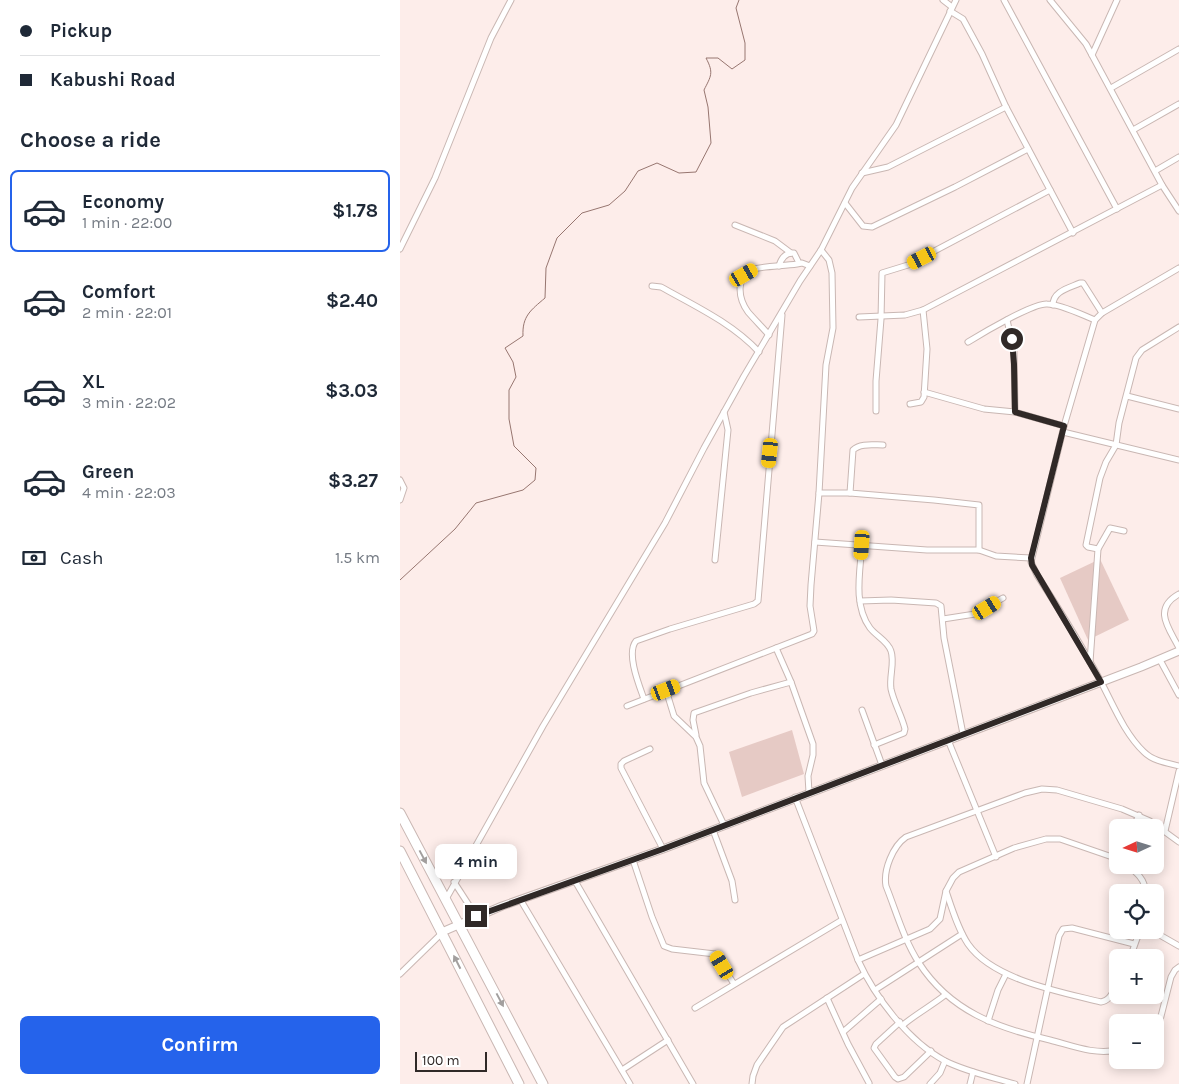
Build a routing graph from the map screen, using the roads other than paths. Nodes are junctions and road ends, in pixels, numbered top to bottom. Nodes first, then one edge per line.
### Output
1 (511, 0) edge
2 (943, 0) edge
3 (956, 0) edge
4 (1004, 0) edge
5 (1050, 0) edge
6 (1116, 0) edge
7 (951, 9) junction
8 (1179, 49) edge
9 (1092, 55) junction
10 (1111, 88) junction
11 (1179, 104) edge
12 (1006, 107) junction
13 (1133, 130) junction
14 (1028, 149) junction
15 (1179, 157) edge
16 (1155, 171) junction
17 (862, 173) junction
18 (1162, 185) junction
19 (1050, 190) junction
20 (845, 203) junction
21 (1117, 209) junction
22 (1179, 211) edge
23 (735, 225) dead end
24 (1073, 233) junction
25 (400, 249) edge
26 (821, 250) junction
27 (791, 253) junction
28 (799, 263) junction
29 (779, 266) junction
30 (810, 266) junction
31 (1179, 268) edge
32 (652, 286) dead end
33 (1053, 305) junction
34 (923, 310) junction
35 (1102, 313) junction
36 (782, 314) junction
37 (881, 316) junction
38 (859, 317) dead end
39 (1007, 320) junction
40 (1094, 320) junction
41 (1179, 327) edge
42 (769, 335) junction
43 (968, 342) dead end
44 (759, 352) junction
45 (924, 392) junction
46 (1127, 396) junction
47 (910, 404) dead end
48 (1179, 409) edge
49 (876, 411) dead end
50 (724, 412) junction
51 (1015, 412) junction
52 (1063, 429) junction
53 (882, 445) dead end
54 (1116, 445) junction
55 (1179, 460) edge
56 (400, 480) edge
57 (819, 493) junction
58 (850, 493) junction
59 (400, 500) edge
60 (1124, 531) dead end
61 (815, 542) junction
62 (862, 545) junction
63 (1098, 549) junction
64 (980, 550) junction
65 (1031, 558) junction
66 (715, 560) dead end
67 (1179, 594) edge
68 (1003, 598) dead end
69 (860, 601) junction
70 (943, 618) junction
71 (776, 648) junction
72 (1179, 650) edge
73 (1160, 660) junction
74 (1090, 662) junction
75 (791, 682) junction
76 (1101, 682) junction
77 (666, 690) junction
78 (1179, 695) edge
79 (644, 699) junction
80 (627, 706) dead end
81 (862, 710) dead end
82 (963, 734) junction
83 (696, 737) junction
84 (948, 740) junction
85 (874, 745) junction
86 (650, 750) dead end
87 (882, 765) junction
88 (1179, 766) edge
89 (1179, 771) edge
90 (809, 792) junction
91 (795, 798) junction
92 (978, 811) junction
93 (400, 814) edge
94 (1139, 816) junction
95 (1138, 819) edge
96 (724, 825) junction
97 (713, 830) junction
98 (1165, 831) junction
99 (1179, 842) edge
100 (663, 849) junction
101 (400, 851) edge
102 (1109, 856) edge
103 (996, 857) junction
104 (633, 860) junction
105 (575, 881) junction
106 (454, 882) junction
107 (946, 891) junction
108 (520, 899) junction
109 (446, 900) junction
110 (734, 900) dead end
111 (476, 916) junction
112 (842, 920) junction
113 (460, 924) junction
114 (442, 932) junction
115 (962, 934) junction
116 (1164, 937) edge
117 (907, 939) junction
118 (1136, 939) edge
119 (1134, 944) junction
120 (1178, 944) edge
121 (1133, 949) edge
122 (858, 960) junction
123 (919, 963) junction
124 (1179, 967) edge
125 (400, 974) edge
126 (864, 974) junction
127 (1006, 974) junction
128 (734, 984) junction
129 (1048, 988) junction
130 (875, 990) junction
131 (946, 995) junction
132 (827, 998) junction
133 (1109, 998) edge
134 (882, 999) junction
135 (695, 1008) dead end
136 (1162, 1014) edge
137 (988, 1021) junction
138 (901, 1024) junction
139 (843, 1032) junction
140 (1038, 1038) junction
141 (668, 1040) junction
142 (931, 1051) junction
143 (1109, 1051) edge
144 (946, 1061) junction
145 (622, 1070) junction
146 (973, 1072) junction
147 (518, 1084) edge
148 (543, 1084) edge
149 (630, 1084) edge
150 (693, 1084) edge
151 (752, 1084) edge
152 (868, 1084) edge
153 (930, 1084) edge
154 (970, 1084) edge
155 (1015, 1084) edge
156 (1027, 1084) edge

1 - 25 street
2 - 7 street
3 - 7 street
4 - 21 street
5 - 9 street
6 - 9 street
7 - 12 street
7 - 17 street
8 - 10 street
9 - 10 street
10 - 13 street
11 - 13 street
12 - 14 street
12 - 17 street
13 - 16 street
14 - 19 street
14 - 20 street
15 - 16 street
16 - 18 street
17 - 20 street
18 - 21 street
18 - 22 street
19 - 24 street
19 - 37 street
20 - 26 street
21 - 24 street
23 - 27 street
24 - 34 street
26 - 30 street
26 - 57 street
27 - 28 street
27 - 29 street
28 - 29 street
28 - 30 street
29 - 42 street
30 - 36 street
31 - 35 street
32 - 44 street
33 - 35 street
33 - 39 street
33 - 40 street
34 - 37 street
34 - 45 street
35 - 40 street
36 - 42 street
36 - 79 street
37 - 38 street
37 - 49 street
39 - 43 street
39 - 51 street
40 - 52 street
41 - 46 street
42 - 44 street
44 - 50 street
45 - 47 street
45 - 51 street
46 - 48 street
46 - 54 street
50 - 66 street
50 - 106 street
51 - 52 street
52 - 54 street
52 - 65 street
53 - 58 street
54 - 55 street
54 - 63 street
56 - 59 street
57 - 58 street
57 - 61 street
58 - 64 street
60 - 63 street
61 - 62 street
61 - 71 street
62 - 64 street
62 - 69 street
63 - 74 street
64 - 65 street
65 - 74 street
67 - 72 street
68 - 70 street
69 - 70 street
69 - 85 street
70 - 82 street
71 - 75 street
71 - 77 street
72 - 73 main road
73 - 76 main road
73 - 78 street
74 - 76 street
75 - 83 street
75 - 90 street
76 - 82 main road
76 - 88 street
77 - 79 street
77 - 83 street
79 - 80 street
81 - 85 street
82 - 84 main road
83 - 96 street
84 - 87 main road
84 - 92 street
85 - 87 street
86 - 100 street
87 - 90 main road
89 - 98 street
90 - 91 main road
91 - 96 main road
91 - 112 street
92 - 94 street
92 - 103 street
92 - 117 street
93 -> 109 highway
94 - 95 street
94 - 98 street
96 - 97 main road
97 - 100 main road
97 - 110 street
98 - 99 street
100 - 104 main road
101 - 114 highway
102 - 103 street
103 - 107 street
104 - 105 main road
104 - 128 street
105 - 108 main road
105 - 141 street
106 - 109 street
106 - 111 street
107 - 115 street
107 - 117 street
108 - 111 main road
108 - 145 street
109 - 113 highway
111 - 113 main road
112 - 122 street
112 - 128 street
113 - 114 main road
113 -> 148 highway
114 - 125 street
147 -> 114 highway
115 - 123 street
115 - 127 street
116 - 120 street
117 - 122 street
117 - 123 street
118 - 119 street
119 - 121 street
119 - 129 street
122 - 126 street
123 - 130 street
123 - 131 street
124 - 136 street
126 - 130 street
126 - 132 street
127 - 129 street
127 - 137 street
128 - 135 street
129 - 133 street
129 - 140 street
130 - 134 street
131 - 137 street
131 - 138 street
132 - 139 street
132 - 151 street
134 - 138 street
134 - 139 street
137 - 140 street
138 - 142 street
138 - 142 street
139 - 152 street
140 - 143 street
140 - 156 street
141 - 145 street
141 - 150 street
142 - 144 street
144 - 146 street
144 - 153 street
145 - 149 street
146 - 154 street
146 - 155 street

